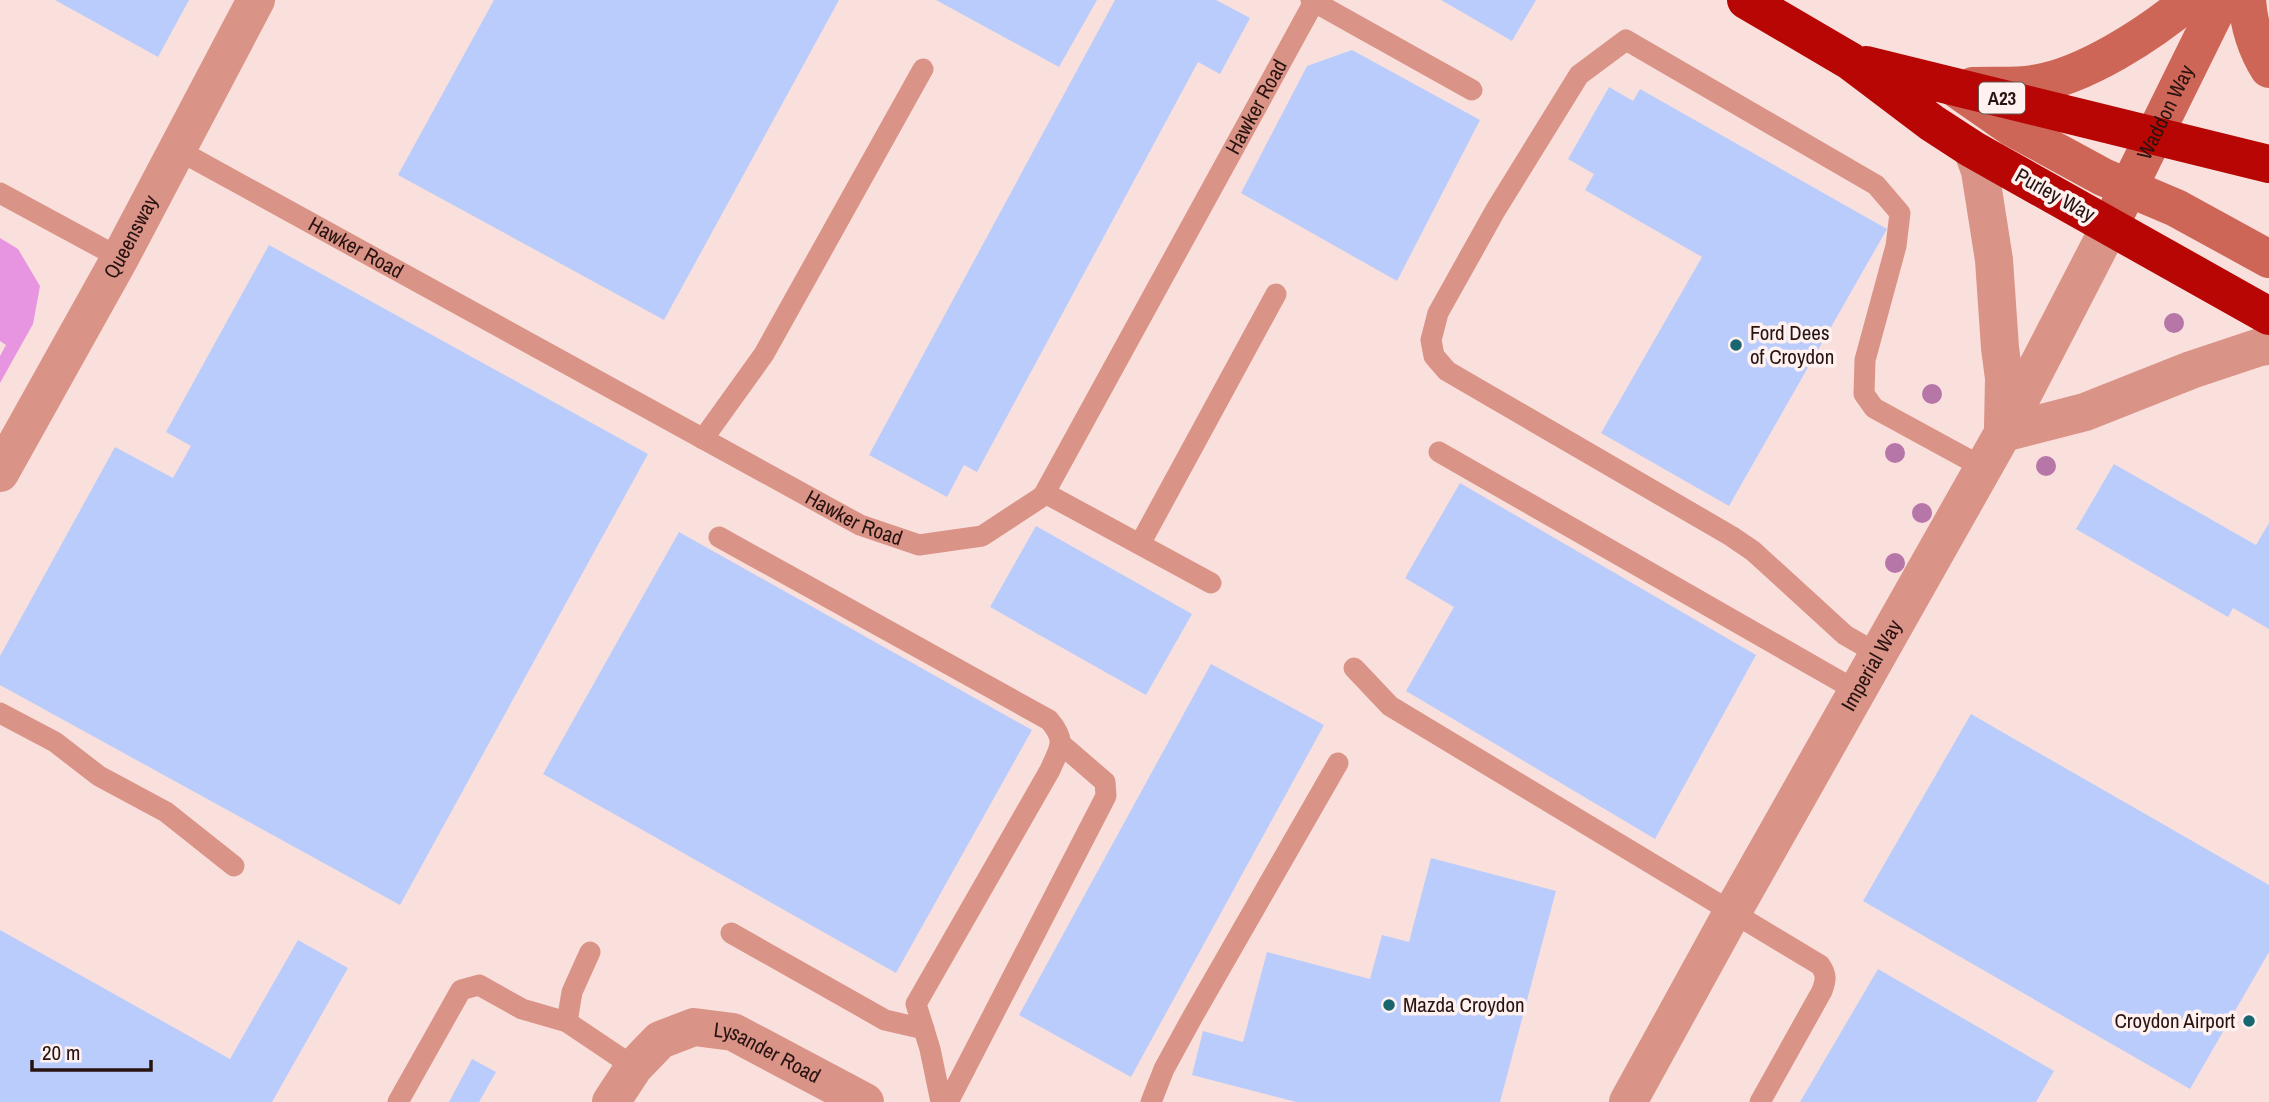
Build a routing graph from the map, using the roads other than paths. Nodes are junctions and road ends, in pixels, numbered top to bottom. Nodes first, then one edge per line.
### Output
1 (256, 0) edge
2 (1746, 0) edge
3 (2190, 0) edge
4 (2221, 0) edge
5 (2246, 0) edge
6 (1313, 1) edge
7 (1850, 61) junction
8 (923, 69) dead end
9 (2269, 69) edge
10 (1953, 86) junction
11 (1472, 90) dead end
12 (2154, 136) junction
13 (1972, 149) junction
14 (178, 150) junction
15 (2269, 164) edge
16 (2129, 187) junction
17 (0, 192) edge
18 (2110, 226) junction
19 (120, 258) junction
20 (2269, 259) edge
21 (1276, 294) dead end
22 (2269, 316) edge
23 (2269, 346) edge
24 (2003, 433) junction
25 (704, 439) junction
26 (1439, 453) dead end
27 (1984, 468) junction
28 (0, 473) edge
29 (1045, 493) junction
30 (719, 537) dead end
31 (1140, 544) junction
32 (1211, 583) dead end
33 (1878, 654) junction
34 (1354, 668) dead end
35 (1857, 691) junction
36 (0, 713) edge
37 (1062, 745) junction
38 (1338, 763) dead end
39 (234, 866) dead end
40 (1733, 911) junction
41 (731, 933) dead end
42 (590, 951) dead end
43 (567, 1022) junction
44 (924, 1029) junction
45 (634, 1067) junction
46 (398, 1102) edge
47 (611, 1102) edge
48 (865, 1102) edge
49 (941, 1102) edge
50 (948, 1102) edge
51 (1151, 1102) edge
52 (1628, 1102) edge
53 (1760, 1102) edge

1 - 14 street, Queensway
2 - 7 highway, Purley Way / A23
3 - 10 street
4 - 12 street, Waddon Way
5 - 9 street
6 - 11 lane
6 - 29 lane, Hawker Road
7 - 10 highway, Purley Way / A23
7 - 13 highway, Purley Way / A23
8 - 25 lane
10 - 12 highway, Purley Way / A23
10 - 16 street
12 - 15 highway, Purley Way / A23
12 - 16 street, Waddon Way
13 - 18 highway, Purley Way / A23
13 - 24 street
14 - 19 street, Queensway
14 - 25 lane, Hawker Road
16 - 18 street, Waddon Way
16 - 20 street
17 - 19 lane
18 - 22 highway, Purley Way / A23
18 - 24 street, Imperial Way
19 - 28 street, Queensway
21 - 31 lane
23 - 24 street
24 - 27 street, Imperial Way
25 - 29 lane, Hawker Road
26 - 35 lane
27 - 33 street, Imperial Way
27 - 33 lane
29 - 31 lane
30 - 37 lane
31 - 32 lane
33 - 35 street, Imperial Way
34 - 40 lane
35 - 40 street, Imperial Way
36 - 39 lane
37 - 44 lane
37 - 50 lane
38 - 51 lane
40 - 52 street, Imperial Way
40 - 53 lane
41 - 44 lane
42 - 43 lane
43 - 45 lane
43 - 46 lane
44 - 49 lane
45 - 47 street, Lysander Road
45 - 48 street, Lysander Road

